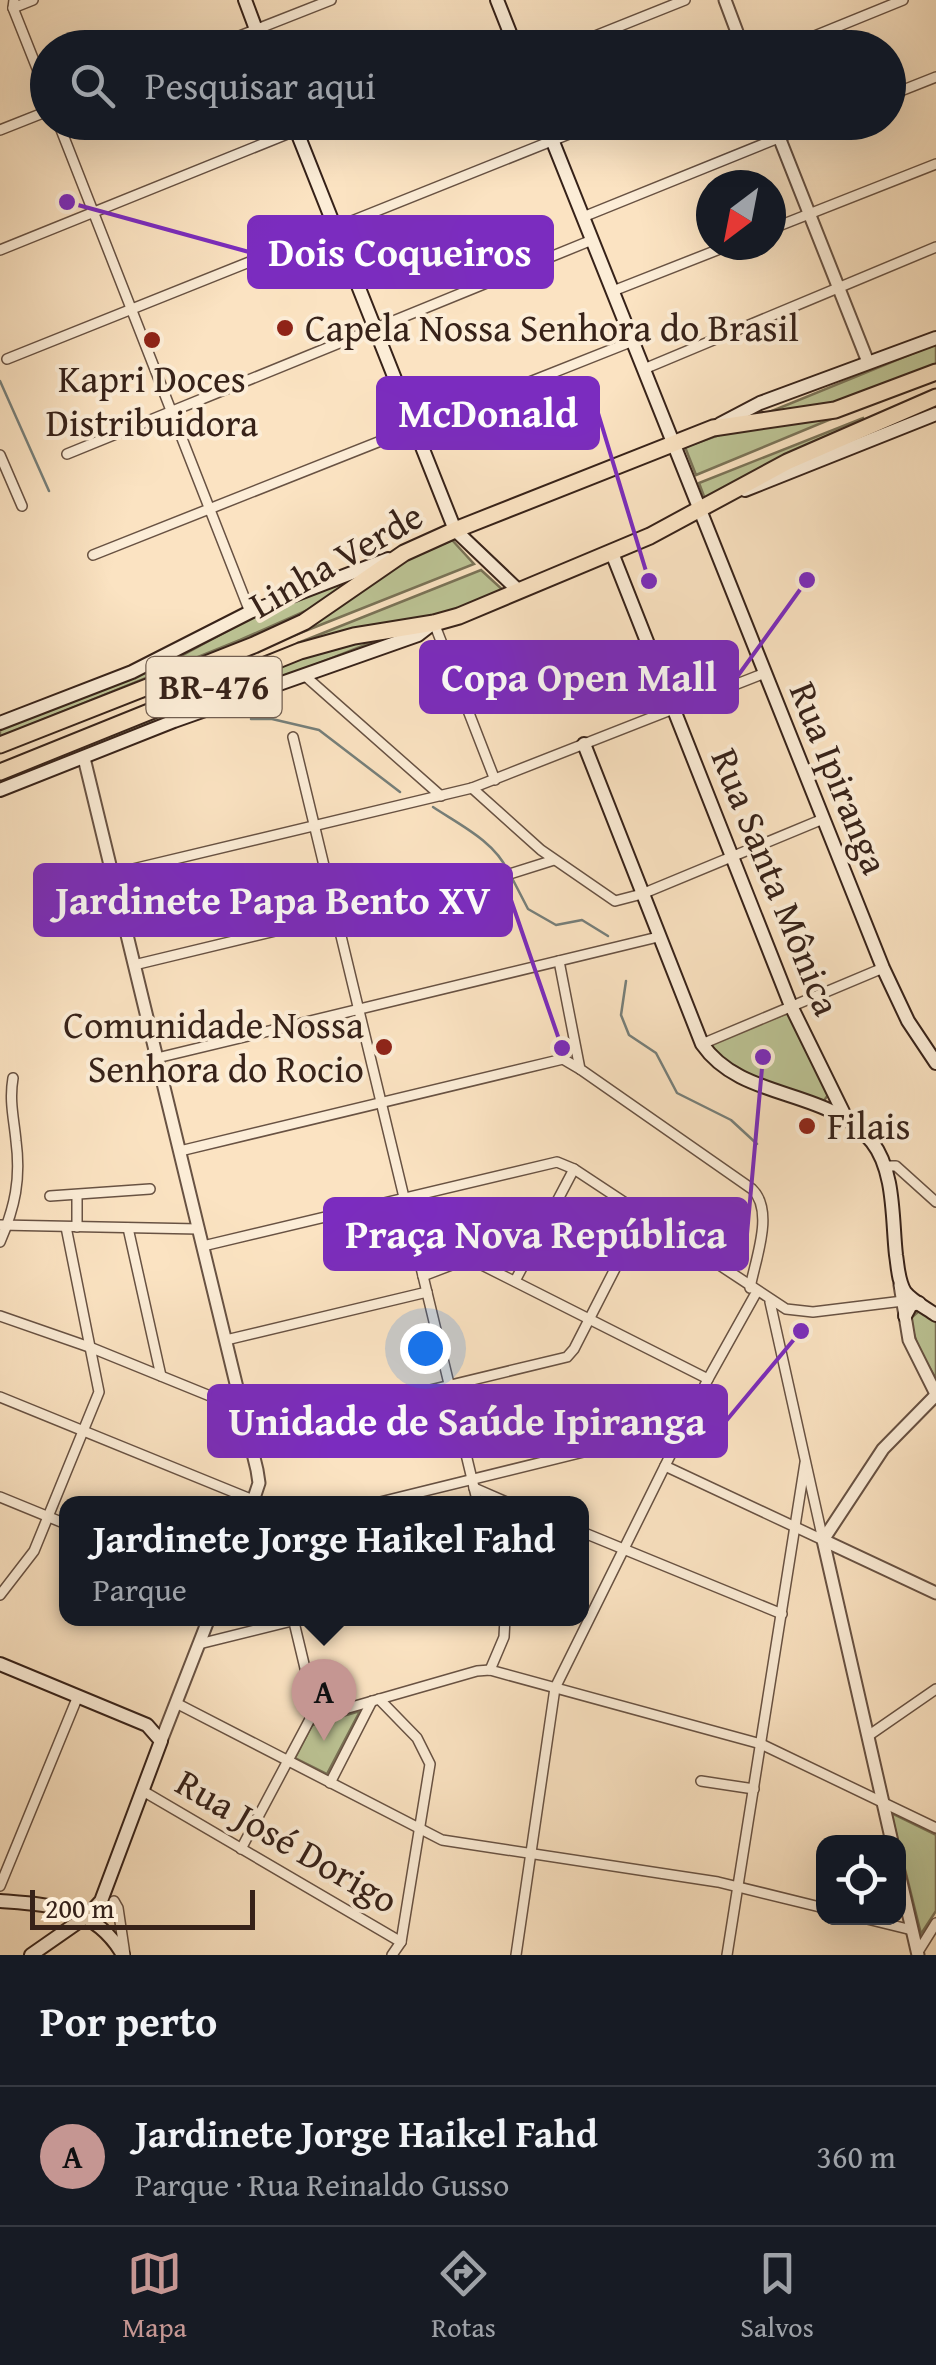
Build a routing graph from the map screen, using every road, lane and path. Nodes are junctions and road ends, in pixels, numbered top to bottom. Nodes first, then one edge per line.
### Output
1 (33, 0) edge
2 (244, 0) edge
3 (330, 0) edge
4 (496, 0) edge
5 (685, 0) edge
6 (724, 0) edge
7 (903, 0) edge
8 (14, 4) edge
9 (256, 29) joint
10 (506, 30) edge
11 (610, 30) edge
12 (736, 30) edge
13 (829, 30) edge
14 (30, 47) edge
15 (936, 77) edge
16 (906, 89) edge
17 (30, 118) edge
18 (0, 130) edge
19 (65, 140) edge
20 (264, 140) edge
21 (300, 140) edge
22 (772, 140) edge
23 (780, 140) edge
24 (553, 141) joint
25 (936, 164) edge
26 (93, 212) junction
27 (809, 214) junction
28 (583, 217) junction
29 (786, 223) edge
30 (336, 228) junction
31 (592, 240) junction
32 (936, 247) edge
33 (0, 250) edge
34 (696, 259) edge
35 (838, 287) junction
36 (613, 292) junction
37 (131, 309) junction
38 (375, 328) junction
39 (936, 338) edge
40 (633, 341) junction
41 (7, 358) dead end
42 (868, 362) junction
43 (644, 369) junction
44 (936, 372) edge
45 (936, 397) edge
46 (171, 412) junction
47 (936, 414) edge
48 (415, 428) junction
49 (713, 428) junction
50 (674, 444) junction
51 (67, 454) dead end
52 (0, 455) edge
53 (707, 505) junction
54 (22, 506) dead end
55 (209, 509) junction
56 (455, 530) junction
57 (404, 552) junction
58 (612, 553) junction
59 (94, 555) dead end
60 (520, 591) junction
61 (250, 612) junction
62 (434, 623) junction
63 (765, 673) junction
64 (304, 675) junction
65 (674, 709) junction
66 (0, 723) edge
67 (293, 737) dead end
68 (584, 744) junction
69 (0, 745) edge
70 (84, 758) junction
71 (0, 772) edge
72 (494, 780) junction
73 (472, 788) junction
74 (0, 790) edge
75 (441, 796) junction
76 (823, 819) junction
77 (314, 826) junction
78 (733, 856) junction
79 (554, 860) junction
80 (112, 874) junction
81 (642, 894) junction
82 (336, 917) junction
83 (658, 936) junction
84 (558, 961) junction
85 (134, 965) junction
86 (883, 968) junction
87 (790, 1006) junction
88 (358, 1010) junction
89 (702, 1044) junction
90 (157, 1058) junction
91 (936, 1063) edge
92 (580, 1069) junction
93 (13, 1078) dead end
94 (381, 1103) junction
95 (846, 1118) junction
96 (180, 1151) junction
97 (574, 1169) junction
98 (892, 1170) junction
99 (150, 1188) dead end
100 (50, 1196) dead end
101 (76, 1196) junction
102 (404, 1198) junction
103 (936, 1202) edge
104 (642, 1216) junction
105 (3, 1226) edge
106 (71, 1227) junction
107 (128, 1228) junction
108 (199, 1229) junction
109 (0, 1242) edge
110 (203, 1246) junction
111 (423, 1276) junction
112 (515, 1281) junction
113 (900, 1282) junction
114 (753, 1290) junction
115 (427, 1292) junction
116 (770, 1302) junction
117 (902, 1302) junction
118 (919, 1303) junction
119 (936, 1315) edge
120 (0, 1316) edge
121 (904, 1316) junction
122 (590, 1319) junction
123 (226, 1340) junction
124 (92, 1348) junction
125 (162, 1376) junction
126 (708, 1379) junction
127 (450, 1386) junction
128 (936, 1394) edge
129 (0, 1397) edge
130 (242, 1408) junction
131 (684, 1427) junction
132 (84, 1431) junction
133 (248, 1434) junction
134 (805, 1464) junction
135 (665, 1466) junction
136 (473, 1484) junction
137 (249, 1496) edge
138 (257, 1496) edge
139 (412, 1496) edge
140 (476, 1496) edge
141 (496, 1496) edge
142 (0, 1497) edge
143 (48, 1517) junction
144 (59, 1521) edge
145 (795, 1527) junction
146 (589, 1535) edge
147 (823, 1540) junction
148 (624, 1550) junction
149 (936, 1593) edge
150 (0, 1595) edge
151 (782, 1614) junction
152 (589, 1620) edge
153 (205, 1626) edge
154 (270, 1626) edge
155 (298, 1626) edge
156 (505, 1626) edge
157 (586, 1626) edge
158 (199, 1644) junction
159 (0, 1664) edge
160 (490, 1670) junction
161 (555, 1688) junction
162 (936, 1689) edge
163 (78, 1696) junction
164 (376, 1700) junction
165 (173, 1710) junction
166 (310, 1718) junction
167 (147, 1726) junction
168 (868, 1736) junction
169 (161, 1740) junction
170 (761, 1744) junction
171 (288, 1761) junction
172 (701, 1780) dead end
173 (330, 1783) junction
174 (754, 1788) junction
175 (143, 1792) junction
176 (883, 1804) junction
177 (936, 1828) edge
178 (420, 1830) junction
179 (890, 1835) edge
180 (241, 1849) junction
181 (530, 1854) junction
182 (0, 1886) edge
183 (738, 1886) junction
184 (0, 1901) edge
185 (114, 1901) dead end
186 (906, 1904) edge
187 (816, 1906) edge
188 (87, 1916) junction
189 (936, 1923) edge
190 (892, 1925) edge
191 (912, 1930) junction
192 (401, 1942) junction
193 (918, 1954) edge
194 (31, 1955) edge
195 (124, 1955) edge
196 (392, 1955) edge
197 (516, 1955) edge
198 (727, 1955) edge

1 - 8 street
2 - 9 main road
3 - 9 street
4 - 10 main road
5 - 11 street
6 - 12 street
7 - 13 street
8 - 14 street
15 - 16 street
17 - 18 street
19 - 26 street
20 - 26 street
21 - 30 main road
22 - 28 street
23 - 27 street
24 - 28 main road, Rua Ipiranga
24 - 30 street
25 - 27 street
26 - 33 street
26 - 37 street
27 - 29 street
27 - 35 street
28 - 31 main road, Rua Ipiranga
30 - 37 street
30 - 38 main road
31 - 36 main road, Rua Ipiranga
31 - 38 street
32 - 35 street
34 - 36 street
35 - 42 street
35 - 43 street
36 - 40 main road, Rua Ipiranga
37 - 41 street
37 - 46 street
38 - 46 street
38 - 48 main road
39 - 42 main road
40 - 43 main road, Rua Ipiranga
40 - 48 street
42 - 49 main road
43 - 50 main road, Rua Ipiranga
44 - 49 highway, Linha Verde / BR-476
45 - 53 highway, Linha Verde / BR-476
46 - 51 street
46 - 55 street
47 - 53 main road
48 - 55 street
48 - 56 main road
49 - 50 highway, Linha Verde / BR-476
50 - 53 main road, Rua Ipiranga
50 - 56 highway, Linha Verde / BR-476
52 - 54 street
53 - 58 highway, Linha Verde / BR-476
53 - 63 main road, Rua Ipiranga
55 - 59 street
55 - 61 street
56 - 57 highway, Linha Verde / BR-476
56 - 60 main road
57 - 61 main road
57 - 69 highway, Linha Verde / BR-476
58 - 60 highway, Linha Verde / BR-476
58 - 65 main road, Rua Santa Mônica
60 - 62 highway, Linha Verde / BR-476
61 - 66 main road
62 - 64 main road
62 - 71 highway, Linha Verde / BR-476
62 - 72 street
63 - 65 street
63 - 76 main road, Rua Ipiranga
64 - 70 main road
64 - 75 street
65 - 68 street
65 - 78 main road, Rua Santa Mônica
67 - 77 street
68 - 72 street
68 - 81 main road
70 - 74 main road
70 - 80 street
72 - 73 street
73 - 75 street
73 - 79 street
75 - 77 street
76 - 78 street
76 - 86 main road, Rua Ipiranga
77 - 80 street
77 - 82 street
78 - 81 street
78 - 87 main road, Rua Santa Mônica
79 - 81 street
79 - 82 street
80 - 85 street
81 - 83 main road
82 - 85 street
82 - 88 street
83 - 84 street
83 - 89 main road
84 - 88 street
84 - 92 street
85 - 90 street
86 - 87 street
86 - 91 main road, Rua Ipiranga
87 - 89 street
87 - 95 main road, Rua Santa Mônica
88 - 90 street
88 - 94 street
89 - 95 main road
90 - 96 street
92 - 94 street
92 - 114 street
93 - 105 street
94 - 96 street
94 - 102 street
95 - 98 main road, Rua Santa Mônica
96 - 108 street
97 - 102 street
97 - 104 street
97 - 112 street
98 - 103 street
98 - 113 main road
99 - 101 street
100 - 101 street
101 - 106 street
102 - 110 street
102 - 111 street
104 - 114 street
104 - 122 street
105 - 106 street
105 - 109 street
106 - 107 street
106 - 124 street
107 - 108 street
107 - 125 street
108 - 110 street
110 - 123 street
111 - 112 street
111 - 115 street
112 - 122 street
113 - 117 street
113 - 118 main road
114 - 116 street
114 - 126 street
115 - 123 street
115 - 127 street
116 - 117 street
116 - 134 street
117 - 121 street
118 - 119 main road
118 - 121 main road
120 - 124 street
121 - 128 street
122 - 126 street
122 - 127 street
123 - 130 street
124 - 125 street
124 - 132 street
125 - 130 street
126 - 131 street
127 - 133 street
127 - 136 street
128 - 147 street
129 - 132 street
130 - 133 street
131 - 135 street
131 - 136 street
132 - 137 street
132 - 143 street
133 - 138 street
134 - 145 street
134 - 147 street
135 - 145 street
135 - 148 street
136 - 139 street
136 - 140 street
136 - 141 street
142 - 143 street
143 - 144 street
143 - 150 street
145 - 147 street
145 - 151 street
146 - 148 street
147 - 149 street
147 - 168 street
148 - 151 street
148 - 152 street
151 - 170 street
153 - 158 street
154 - 158 street
155 - 166 street
156 - 160 street
157 - 161 street
158 - 165 street
159 - 163 main road
160 - 161 street
160 - 164 street
161 - 170 street
161 - 181 street
162 - 168 street
163 - 167 main road
163 - 182 street
164 - 166 street
164 - 173 street
164 - 178 street
165 - 167 street
165 - 169 street
165 - 171 street
166 - 171 street
167 - 169 main road
168 - 176 street
169 - 175 main road
170 - 174 street
170 - 176 street
171 - 173 street
171 - 180 street
172 - 174 street
173 - 178 street
174 - 183 street
175 - 180 street, Rua José Dorigo
175 - 188 main road
176 - 177 street
176 - 179 street
178 - 181 street
178 - 192 street
180 - 192 street, Rua José Dorigo
181 - 183 street
181 - 197 street
183 - 187 street
183 - 198 street
184 - 188 main road
185 - 195 street
186 - 191 street
188 - 194 main road
188 - 195 main road
189 - 193 street
190 - 191 street
191 - 193 street
192 - 196 street

